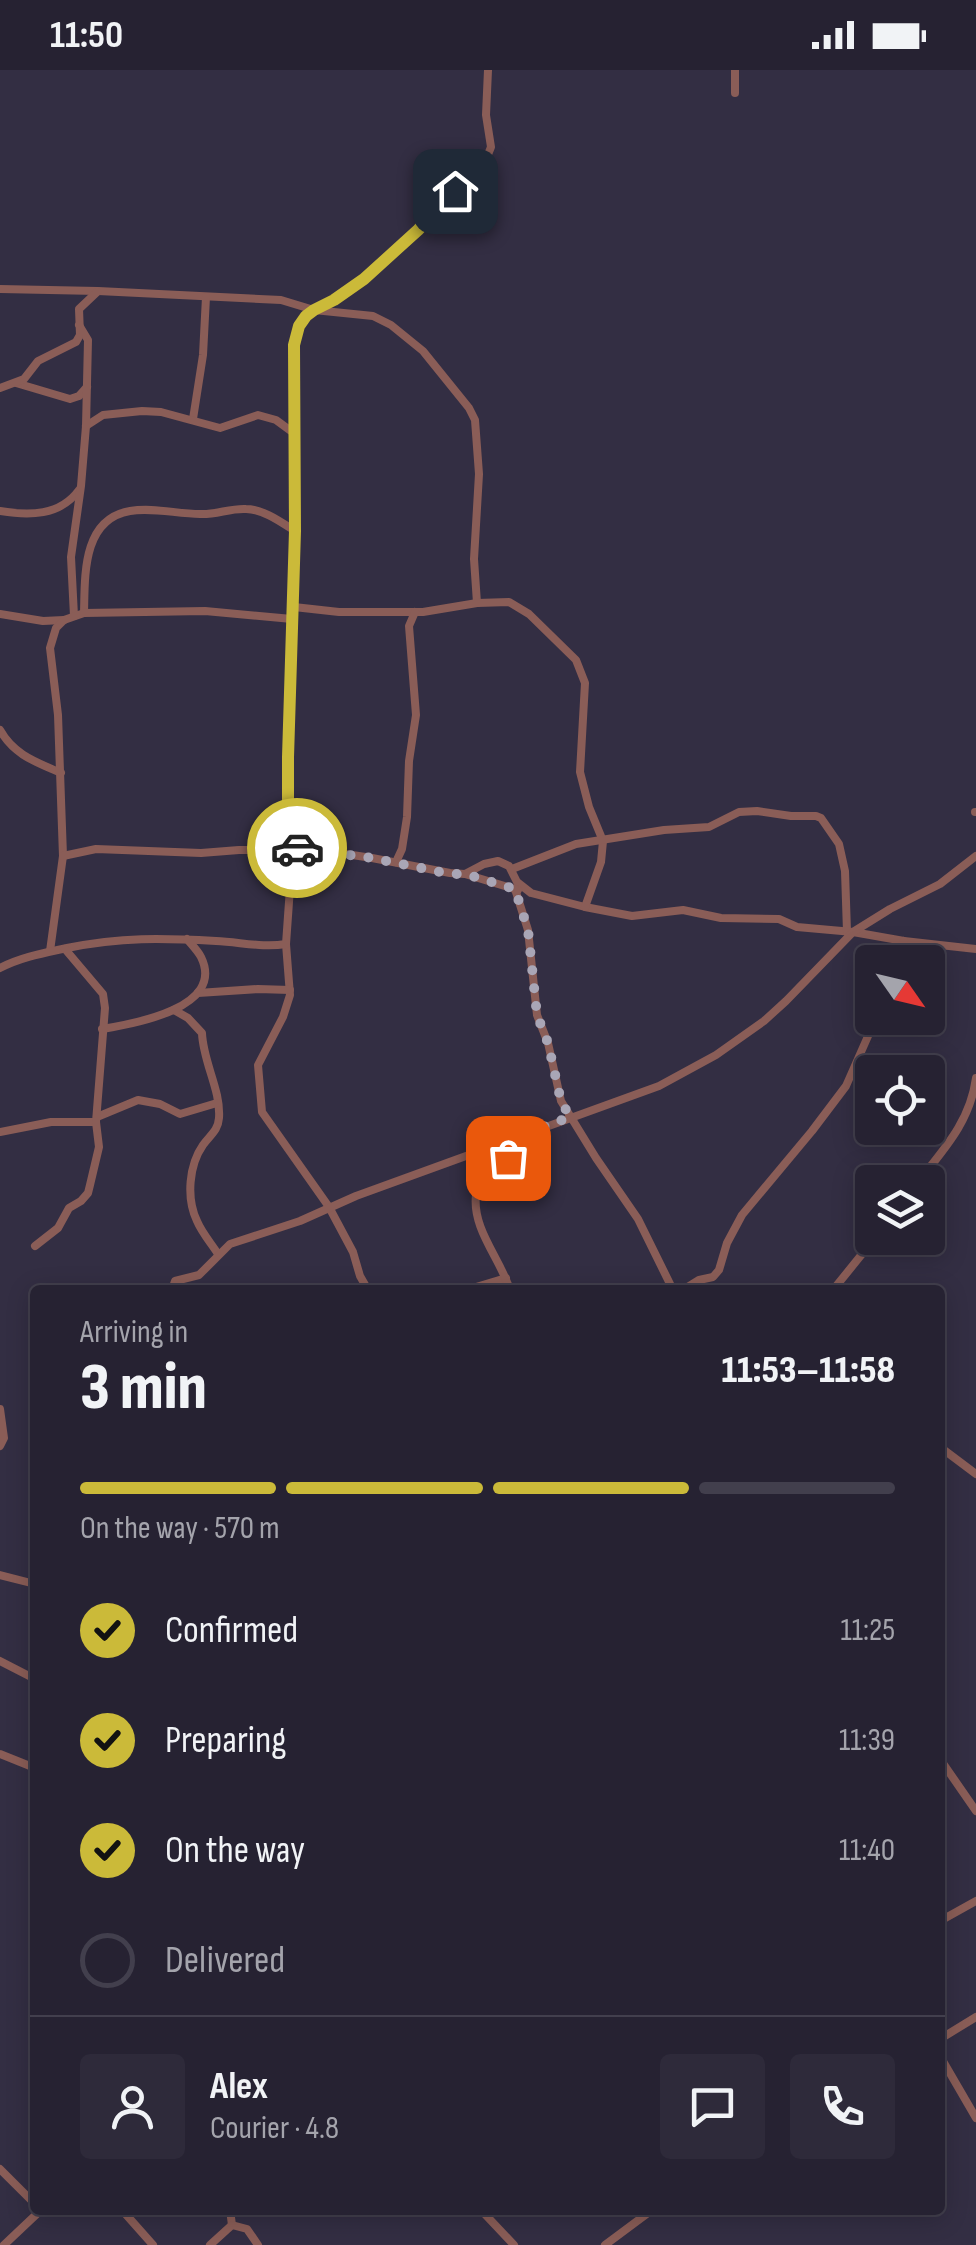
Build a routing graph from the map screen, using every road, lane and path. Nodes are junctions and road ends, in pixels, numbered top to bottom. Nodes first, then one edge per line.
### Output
1 (488, 70) edge
2 (735, 70) edge
3 (736, 94) dead end
4 (0, 288) edge
5 (98, 291) junction
6 (206, 297) junction
7 (314, 310) junction
8 (79, 325) junction
9 (16, 384) junction
10 (0, 388) edge
11 (87, 388) junction
12 (193, 419) junction
13 (86, 426) junction
14 (295, 434) junction
15 (81, 486) junction
16 (0, 510) edge
17 (295, 531) junction
18 (477, 603) junction
19 (294, 607) junction
20 (414, 612) junction
21 (0, 614) edge
22 (84, 614) junction
23 (74, 616) junction
24 (292, 619) junction
25 (64, 620) junction
26 (0, 730) edge
27 (61, 773) junction
28 (602, 839) junction
29 (292, 846) junction
30 (63, 856) junction
31 (976, 856) edge
32 (396, 862) junction
33 (512, 869) junction
34 (465, 874) junction
35 (515, 889) junction
36 (531, 892) junction
37 (585, 907) junction
38 (850, 932) junction
39 (187, 939) junction
40 (904, 941) junction
41 (286, 944) junction
42 (902, 945) edge
43 (65, 948) junction
44 (976, 949) edge
45 (50, 951) junction
46 (1, 967) edge
47 (290, 990) junction
48 (198, 993) junction
49 (187, 1002) junction
50 (174, 1010) junction
51 (188, 1018) junction
52 (102, 1030) junction
53 (868, 1035) edge
54 (976, 1078) edge
55 (218, 1104) junction
56 (570, 1117) junction
57 (96, 1120) junction
58 (532, 1131) junction
59 (0, 1132) edge
60 (931, 1165) edge
61 (330, 1207) junction
62 (34, 1246) dead end
63 (218, 1254) junction
64 (861, 1255) edge
65 (506, 1278) junction
66 (174, 1285) edge
67 (366, 1285) edge
68 (483, 1285) edge
69 (508, 1285) edge
70 (671, 1285) edge
71 (690, 1285) edge
72 (837, 1285) edge
73 (0, 1409) edge
74 (0, 1446) edge
75 (945, 1450) edge
76 (976, 1474) edge
77 (0, 1575) edge
78 (30, 1583) edge
79 (0, 1661) edge
80 (30, 1676) edge
81 (0, 1754) edge
82 (30, 1766) edge
83 (945, 1766) edge
84 (976, 1812) edge
85 (976, 1901) edge
86 (945, 1918) edge
87 (976, 2017) edge
88 (945, 2035) edge
89 (945, 2065) edge
90 (976, 2118) edge
91 (0, 2169) edge
92 (30, 2199) edge
93 (35, 2215) edge
94 (126, 2215) edge
95 (231, 2215) edge
96 (487, 2215) edge
97 (645, 2215) edge
98 (232, 2225) junction
99 (4, 2245) edge
100 (153, 2245) edge
101 (210, 2245) edge
102 (258, 2245) edge
103 (514, 2245) edge
104 (605, 2245) edge

1 - 7 street
2 - 3 street
4 - 5 street
5 - 6 street
5 - 8 street
6 - 7 street
6 - 12 street
7 - 14 street
7 - 18 street
8 - 9 street
8 - 11 street
9 - 10 street
9 - 11 street
11 - 13 street
12 - 13 street
12 - 14 street
13 - 15 street
14 - 17 street
15 - 16 street
15 - 23 street
17 - 19 street
17 - 22 street
18 - 20 street
18 - 28 street
19 - 20 street
19 - 24 street
20 - 32 street
21 - 25 street
22 - 23 street
22 - 24 street
23 - 25 street
24 - 29 street
25 - 27 street
26 - 27 street
27 - 30 street
28 - 33 street
28 - 37 street
28 - 38 street
29 - 30 street
29 - 32 street
29 - 41 street
30 - 45 street
31 - 38 street
32 - 34 street
33 - 34 street
33 - 36 street
34 - 35 street
35 - 36 street
35 - 56 street
36 - 37 street
37 - 38 street
38 - 40 street
38 - 56 street
39 - 41 street
39 - 43 street
39 - 48 street
40 - 42 street
40 - 44 street
41 - 47 street
43 - 45 street
43 - 52 street
45 - 46 street
47 - 48 street
47 - 61 street
48 - 49 street
49 - 50 street
49 - 51 street
50 - 51 street
50 - 52 street
51 - 55 street
52 - 57 street
53 - 71 street
54 - 60 street
55 - 57 street
55 - 63 street
56 - 58 street
56 - 70 street
57 - 59 street
57 - 62 street
58 - 61 street
58 - 65 street
61 - 63 street
61 - 67 street
63 - 66 street
64 - 72 street
65 - 68 street
65 - 69 street
73 - 74 street
75 - 76 street
77 - 78 street
79 - 80 street
81 - 82 street
83 - 84 street
85 - 86 street
87 - 88 street
89 - 90 street
91 - 92 street
93 - 99 street
94 - 100 street
95 - 98 street
96 - 103 street
97 - 104 street
98 - 101 street
98 - 102 street

